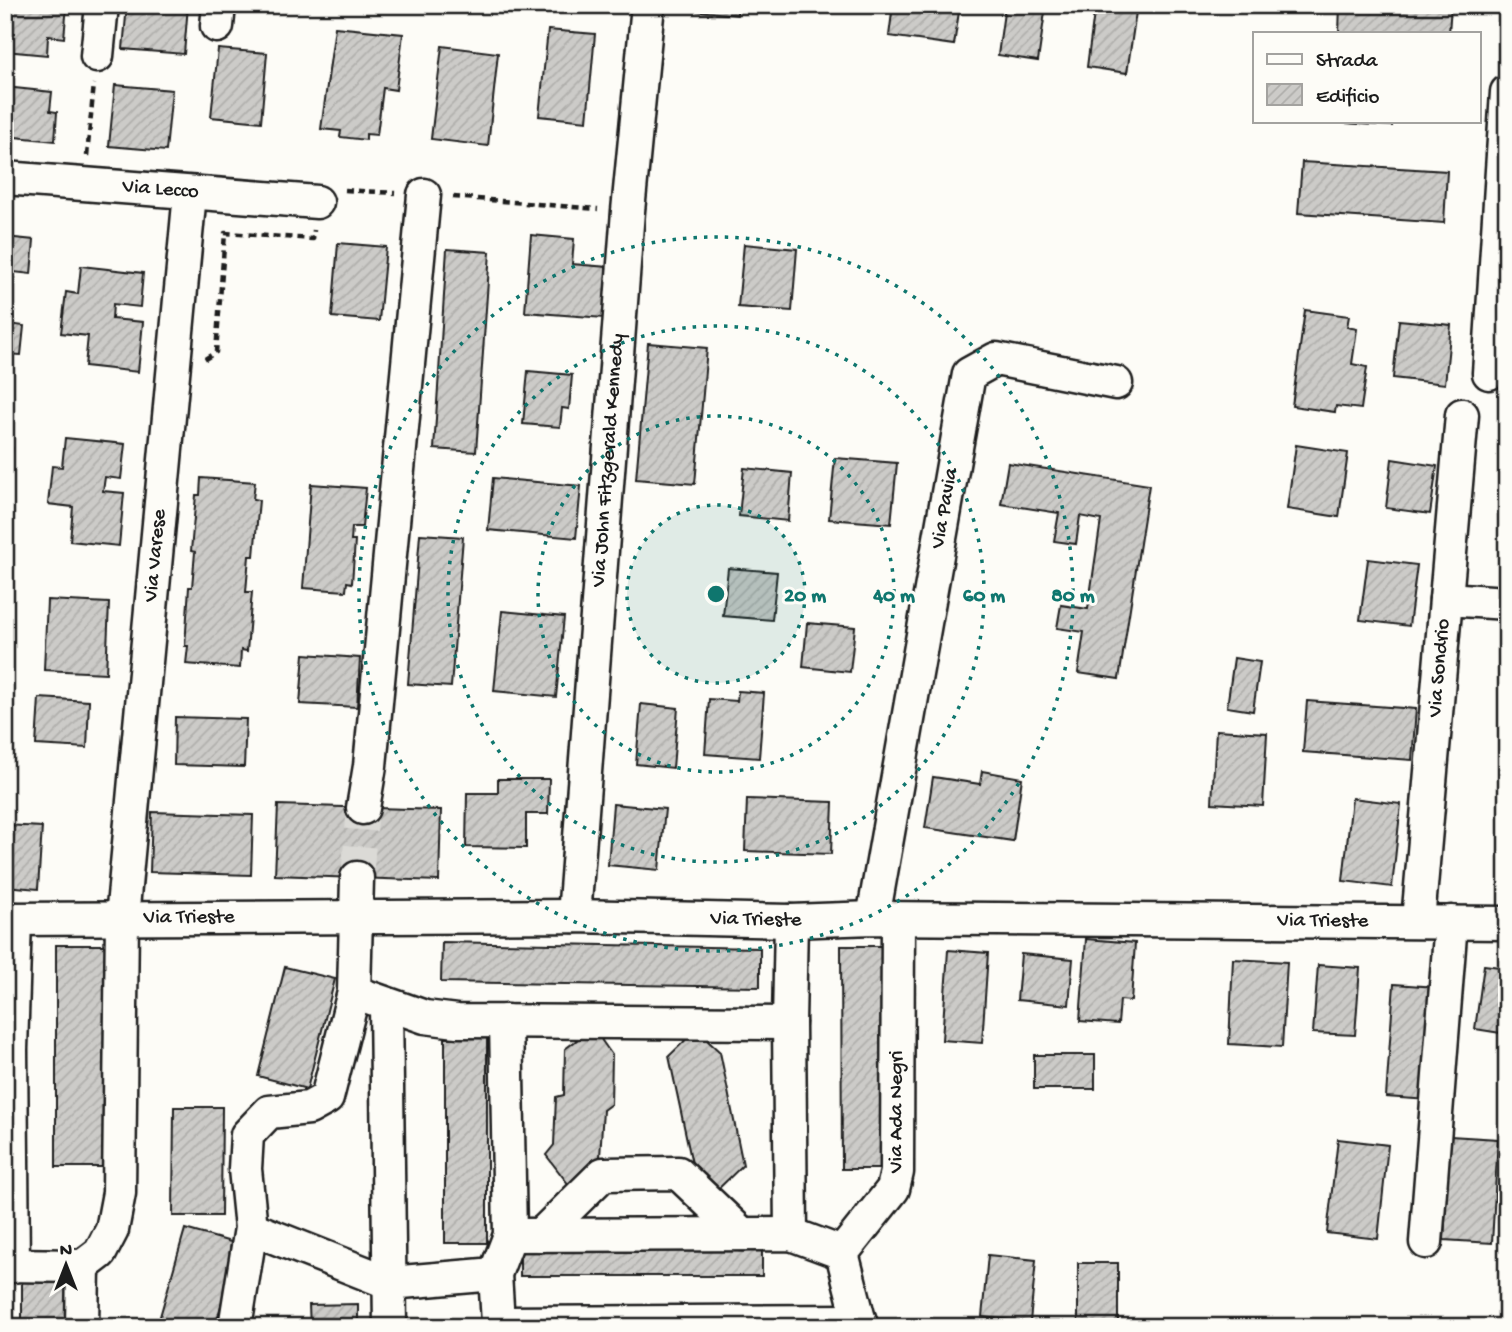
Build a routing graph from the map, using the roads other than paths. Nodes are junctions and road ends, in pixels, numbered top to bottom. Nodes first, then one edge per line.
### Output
1 (102, 5) edge
2 (648, 5) edge
3 (97, 56) road end
4 (1507, 92) edge
5 (5, 178) edge
6 (190, 193) junction
7 (424, 195) road end
8 (317, 202) road end
9 (1489, 373) dead end
10 (1116, 383) dead end
11 (1462, 415) dead end
12 (1446, 599) junction
13 (1507, 603) edge
14 (363, 808) tunnel mouth
15 (357, 878) tunnel mouth
16 (574, 916) junction
17 (122, 918) junction
18 (354, 918) junction
19 (10, 919) edge
20 (886, 919) junction
21 (791, 921) junction
22 (1419, 921) junction
23 (1451, 922) junction
24 (1507, 923) edge
25 (354, 992) junction
26 (386, 1004) junction
27 (506, 1021) junction
28 (789, 1023) junction
29 (8, 1050) edge
30 (251, 1228) junction
31 (743, 1234) junction
32 (791, 1234) junction
33 (525, 1235) junction
34 (1426, 1242) dead end
35 (842, 1253) junction
36 (9, 1266) edge
37 (83, 1266) junction
38 (495, 1275) junction
39 (390, 1283) junction
40 (860, 1324) edge
41 (497, 1325) edge
42 (82, 1327) edge
43 (235, 1327) edge
44 (390, 1327) edge

1 - 3 street
2 - 16 street, Via John Fitzgerald Kennedy
4 - 9 street
5 - 6 street, Via Lecco
6 - 8 street, Via Lecco
6 - 17 street, Via Varese
7 - 14 street
10 - 20 street, Via Pavia
11 - 12 street, Via Sondrio
12 - 13 street
12 - 22 street, Via Sondrio
15 - 18 street
16 - 18 street, Via Trieste
16 - 21 street, Via Trieste
17 - 18 street, Via Trieste
17 - 19 street, Via Trieste
17 - 37 street, Via Varese
18 - 25 street
19 - 29 street
20 - 21 street, Via Trieste
20 - 22 street, Via Trieste
20 - 35 street, Via Ada Negri
21 - 28 street
22 - 23 street, Via Trieste
23 - 24 street, Via Trieste
23 - 34 street
25 - 26 street
25 - 30 street
26 - 27 street
26 - 39 street
27 - 28 street
27 - 33 street
28 - 32 street
29 - 36 street
30 - 39 street
30 - 43 street
31 - 32 street
31 - 33 street
31 - 33 street
32 - 35 street
33 - 38 street
35 - 40 street
36 - 37 street
37 - 42 street
38 - 39 street
38 - 41 street
39 - 44 street
40 - 41 street

